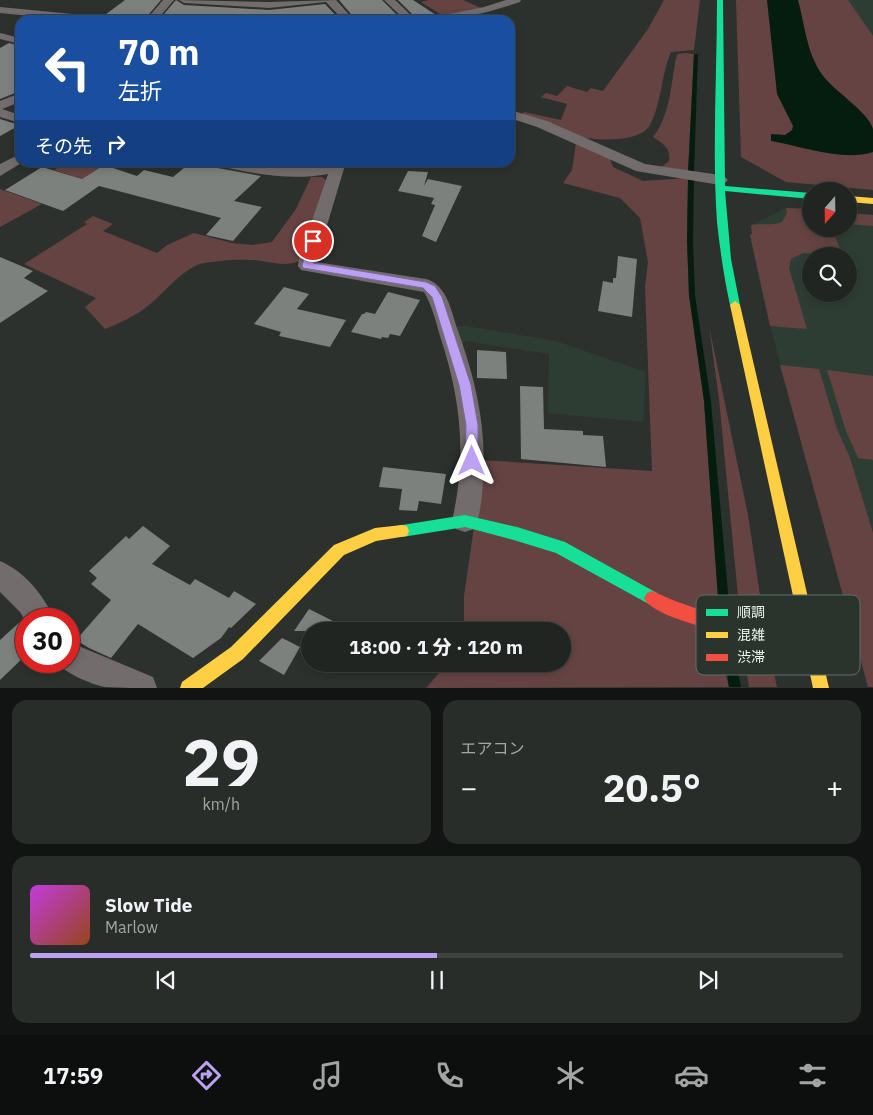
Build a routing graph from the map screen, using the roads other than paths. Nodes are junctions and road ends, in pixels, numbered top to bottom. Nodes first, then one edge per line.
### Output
1 (23, 0) edge
2 (169, 0) edge
3 (184, 0) edge
4 (322, 0) edge
5 (330, 0) edge
6 (389, 0) edge
7 (516, 0) edge
8 (720, 0) edge
9 (3, 10) edge
10 (54, 15) edge
11 (155, 15) edge
12 (344, 15) edge
13 (405, 15) edge
14 (460, 15) edge
15 (0, 36) edge
16 (15, 40) edge
17 (15, 99) edge
18 (0, 106) edge
19 (0, 113) edge
20 (515, 116) edge
21 (15, 118) edge
22 (15, 161) edge
23 (245, 167) edge
24 (328, 167) edge
25 (336, 167) edge
26 (0, 171) edge
27 (720, 184) junction
28 (802, 195) edge
29 (858, 200) edge
30 (873, 201) edge
31 (465, 521) junction
32 (0, 574) edge
33 (800, 595) edge
34 (34, 608) edge
35 (696, 617) edge
36 (80, 663) edge
37 (818, 675) edge
38 (142, 688) edge
39 (188, 688) edge
40 (821, 688) edge

1 - 9 street
2 - 11 street
3 - 4 street
5 - 12 street
6 - 13 street
7 - 14 street
8 - 27 street
9 - 10 street
15 - 16 street
17 - 18 street
19 - 21 street
20 - 27 street
22 - 26 street
23 - 24 street
25 - 31 street
27 - 28 street
27 - 33 street
29 - 30 street
31 - 35 street
31 - 39 street
32 - 34 street
36 - 38 street
37 - 40 street

